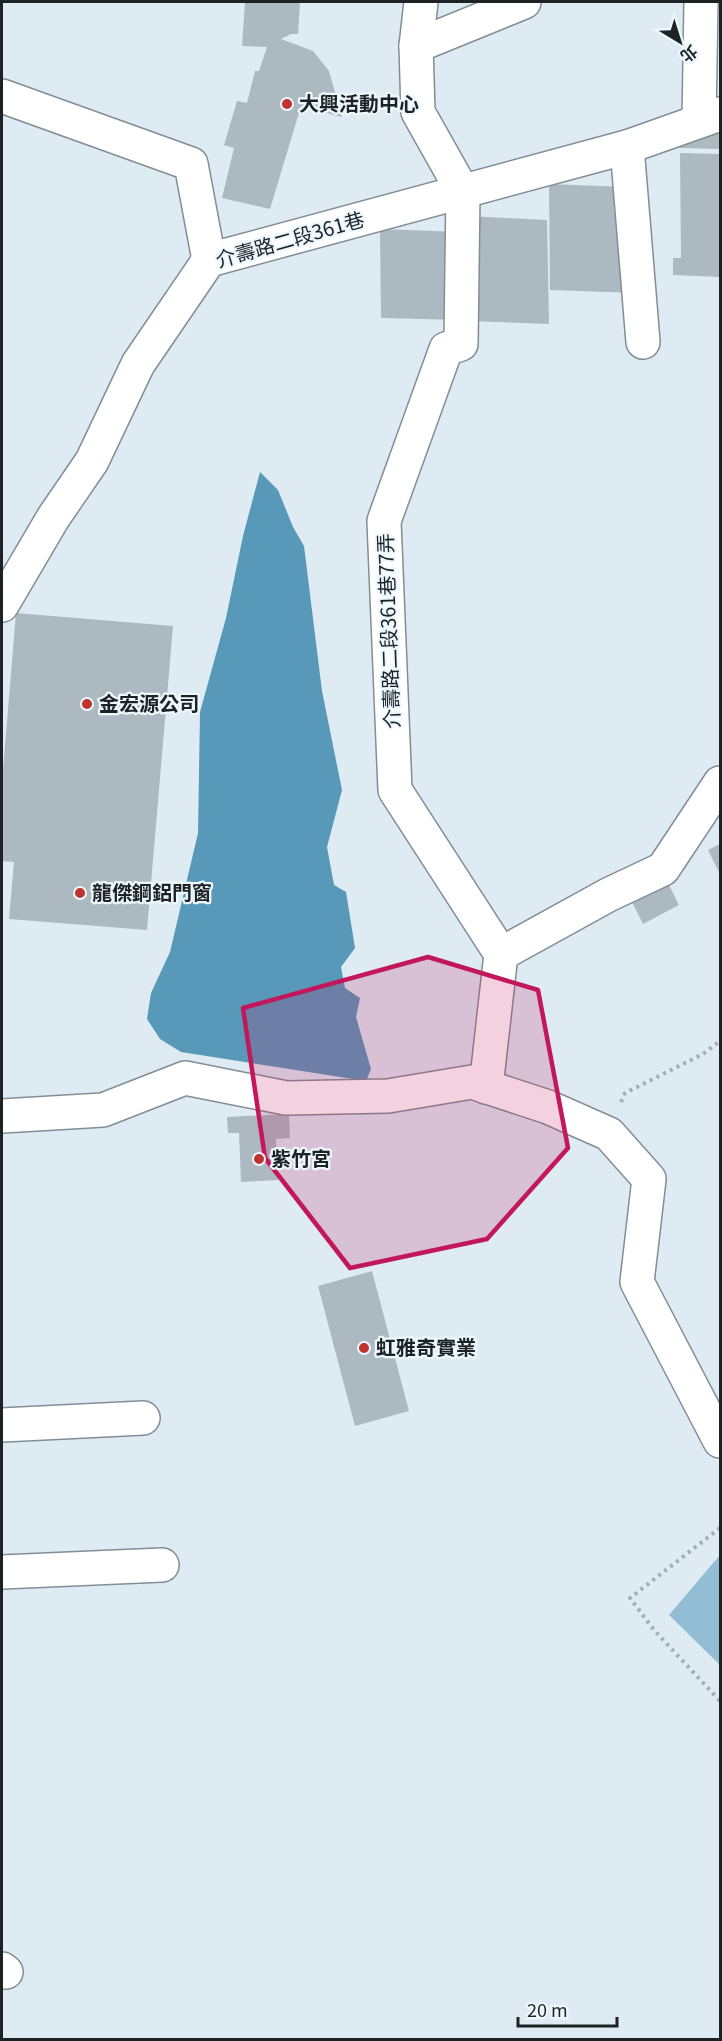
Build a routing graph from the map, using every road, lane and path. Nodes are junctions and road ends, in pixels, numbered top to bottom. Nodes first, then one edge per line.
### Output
1 (421, 2) edge
2 (524, 2) edge
3 (700, 2) edge
4 (416, 46) junction
5 (2, 96) edge
6 (710, 118) edge
7 (627, 147) junction
8 (464, 192) junction
9 (209, 260) junction
10 (643, 342) dead end
11 (2, 604) edge
12 (720, 783) edge
13 (501, 954) junction
14 (720, 1041) edge
15 (486, 1087) junction
16 (2, 1116) edge
17 (609, 1134) junction
18 (143, 1418) dead end
19 (2, 1425) edge
20 (720, 1441) edge
21 (720, 1528) edge
22 (162, 1565) dead end
23 (2, 1572) edge
24 (720, 1701) edge

1 - 4 street
2 - 4 street
3 - 6 street
4 - 8 street
5 - 9 street
6 - 7 street, 介壽路二段361巷
7 - 8 street, 介壽路二段361巷
7 - 10 street
8 - 9 street, 介壽路二段361巷
8 - 13 street, 介壽路二段361巷77弄
9 - 11 street, 介壽路二段361巷
12 - 13 street
13 - 15 street
14 - 17 path
15 - 16 street
15 - 17 street
17 - 20 street
18 - 19 street
21 - 24 path
22 - 23 street

